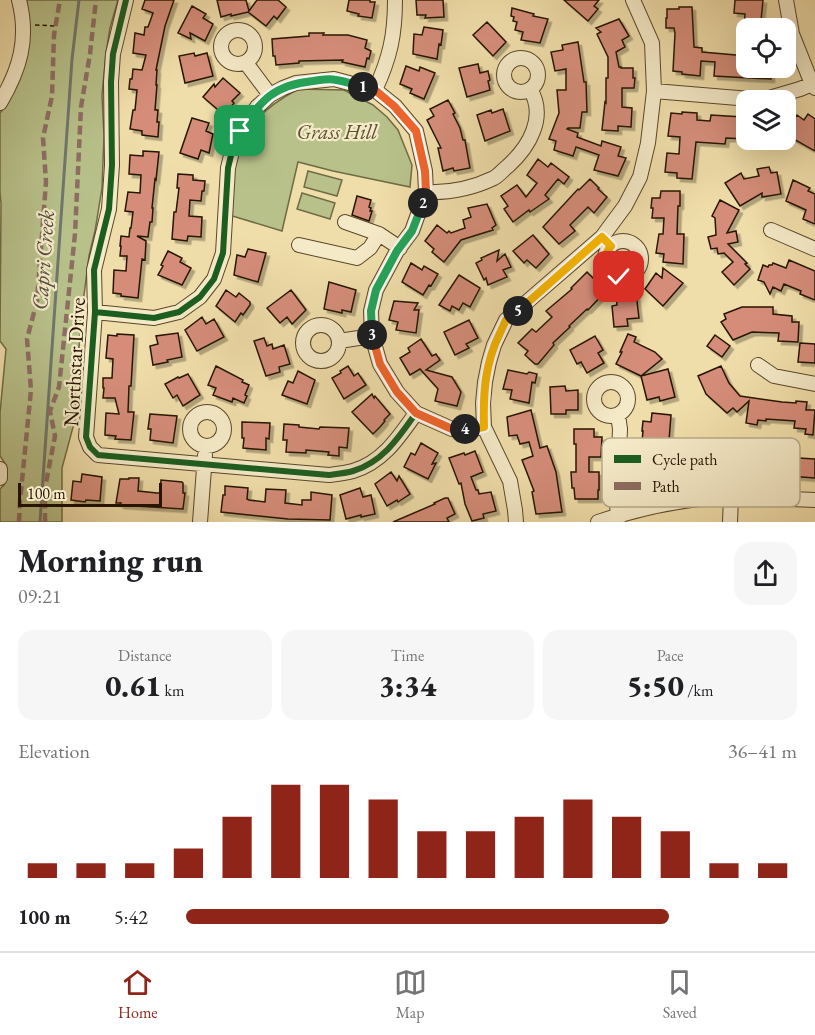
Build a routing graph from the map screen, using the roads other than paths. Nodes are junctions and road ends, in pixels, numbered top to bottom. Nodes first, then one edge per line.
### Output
1 (19, 0) edge
2 (126, 0) edge
3 (395, 0) edge
4 (633, 0) edge
5 (786, 0) edge
6 (246, 63) dead end
7 (814, 86) edge
8 (530, 89) dead end
9 (375, 90) junction
10 (654, 91) junction
11 (270, 95) junction
12 (0, 103) edge
13 (426, 192) junction
14 (345, 222) dead end
15 (771, 230) dead end
16 (379, 234) junction
17 (299, 245) dead end
18 (400, 248) junction
19 (815, 249) edge
20 (95, 312) junction
21 (372, 336) junction
22 (339, 341) dead end
23 (758, 365) dead end
24 (815, 384) edge
25 (416, 413) junction
26 (618, 415) dead end
27 (484, 427) junction
28 (620, 438) edge
29 (206, 445) dead end
30 (205, 464) junction
31 (0, 469) edge
32 (0, 478) edge
33 (800, 499) edge
34 (815, 500) edge
35 (663, 507) edge
36 (731, 507) edge
37 (618, 519) edge
38 (200, 522) edge
39 (516, 522) edge
40 (598, 522) edge
41 (730, 522) edge

1 - 12 street
2 - 20 street, Northstar Drive
3 - 9 street
4 - 10 street
5 - 7 street
6 - 11 street
7 - 10 street
8 - 13 street
9 - 11 street
9 - 13 street
10 - 27 street
11 - 20 street
13 - 18 street
14 - 16 street
15 - 19 street
16 - 17 street
16 - 18 street
18 - 21 street
20 - 30 street, Northstar Drive
21 - 22 street
21 - 25 street
23 - 24 street
25 - 27 street
25 - 30 street, Northstar Drive
26 - 28 street
27 - 39 street
29 - 30 street
30 - 38 street
31 - 32 street
33 - 34 street
35 - 37 street
36 - 41 street
37 - 40 street

